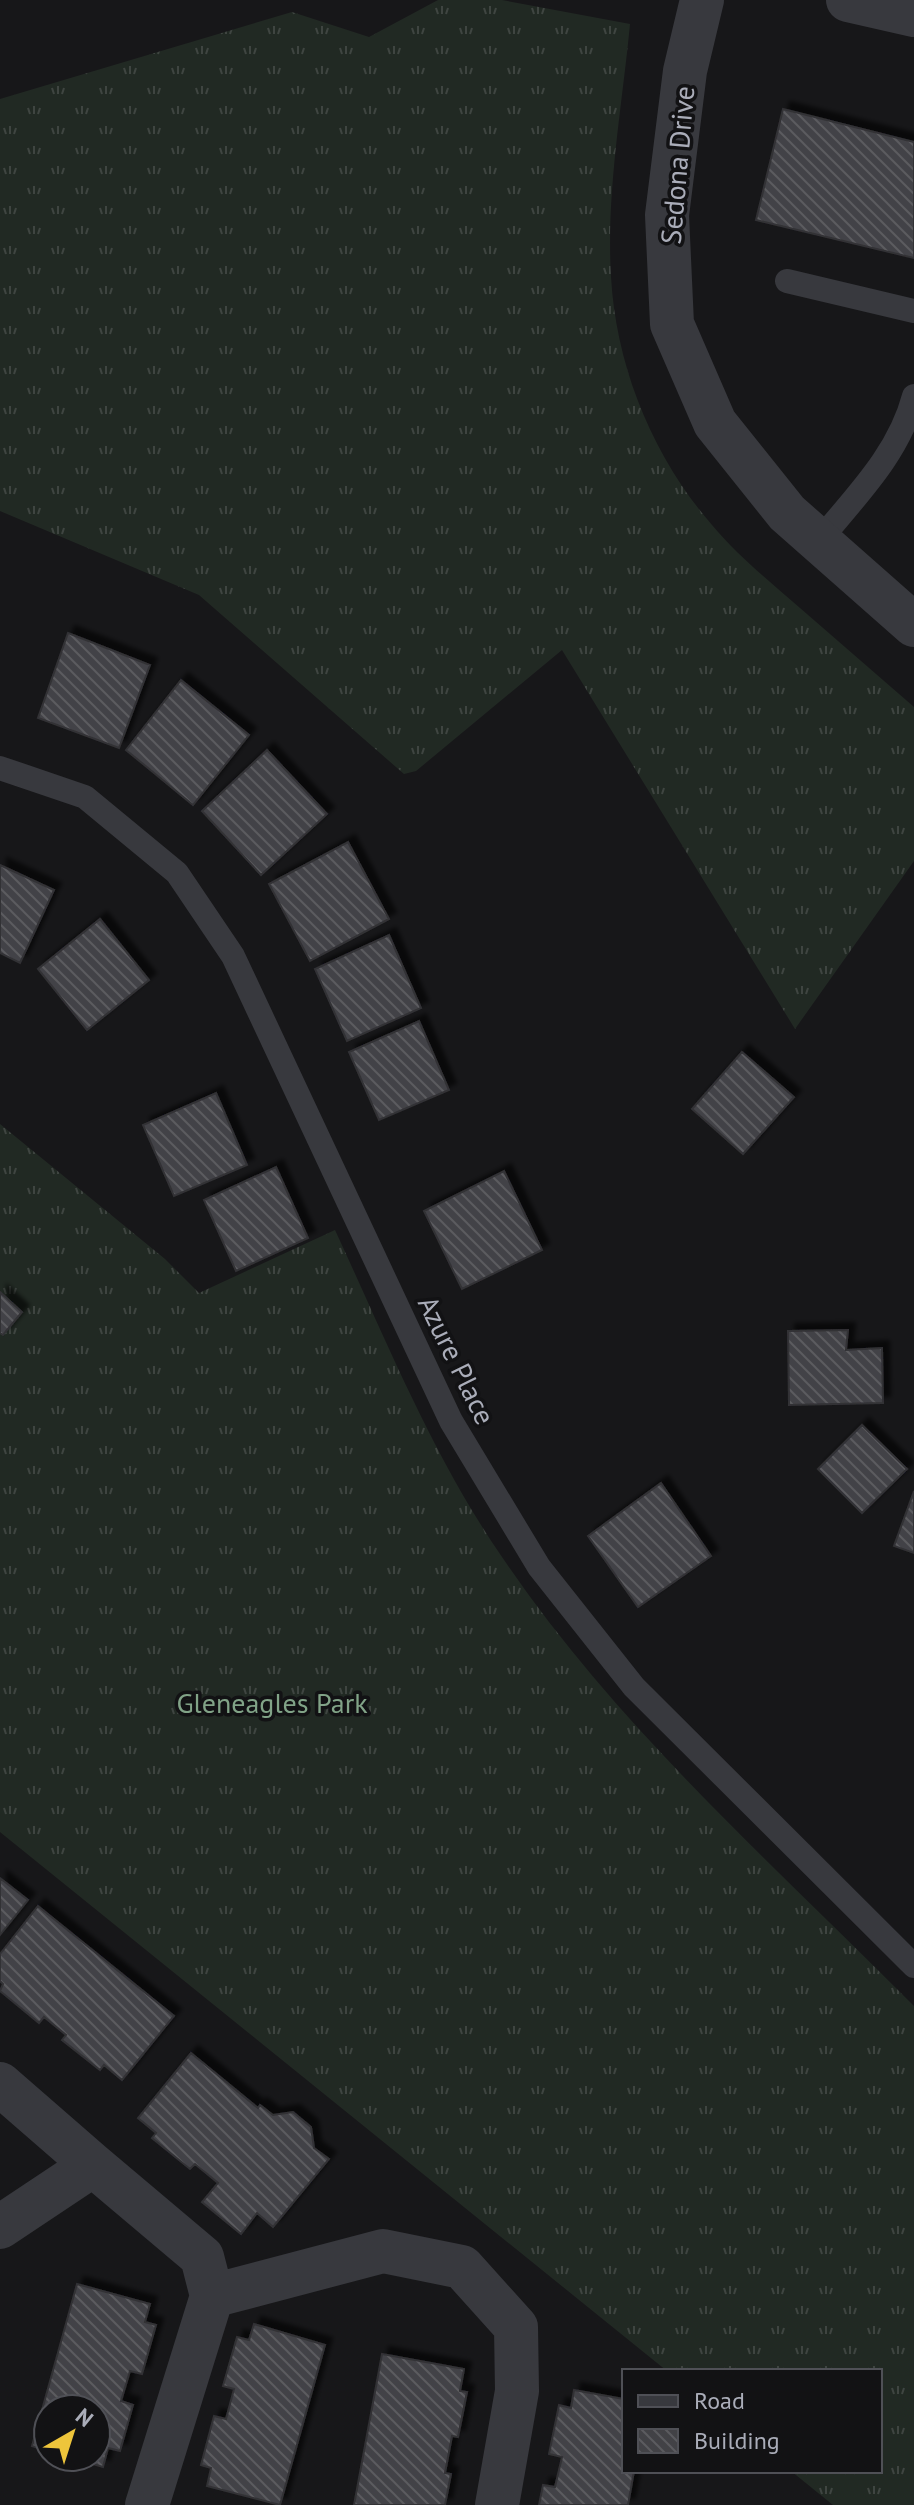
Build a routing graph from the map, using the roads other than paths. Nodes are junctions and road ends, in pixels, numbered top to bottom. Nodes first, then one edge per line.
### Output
1 (702, 0) edge
2 (848, 0) edge
3 (914, 15) edge
4 (787, 281) dead end
5 (914, 311) edge
6 (914, 396) edge
7 (818, 542) junction
8 (914, 625) edge
9 (0, 768) edge
10 (914, 1966) edge
11 (0, 2084) edge
12 (93, 2165) junction
13 (0, 2227) edge
14 (212, 2296) junction
15 (147, 2505) edge
16 (497, 2505) edge

1 - 7 street, Sedona Drive
2 - 3 street
4 - 5 lane
6 - 7 lane
7 - 8 street, Sedona Drive
9 - 10 lane, Azure Place
11 - 12 street
12 - 13 street
12 - 14 street
14 - 15 street
14 - 16 street

